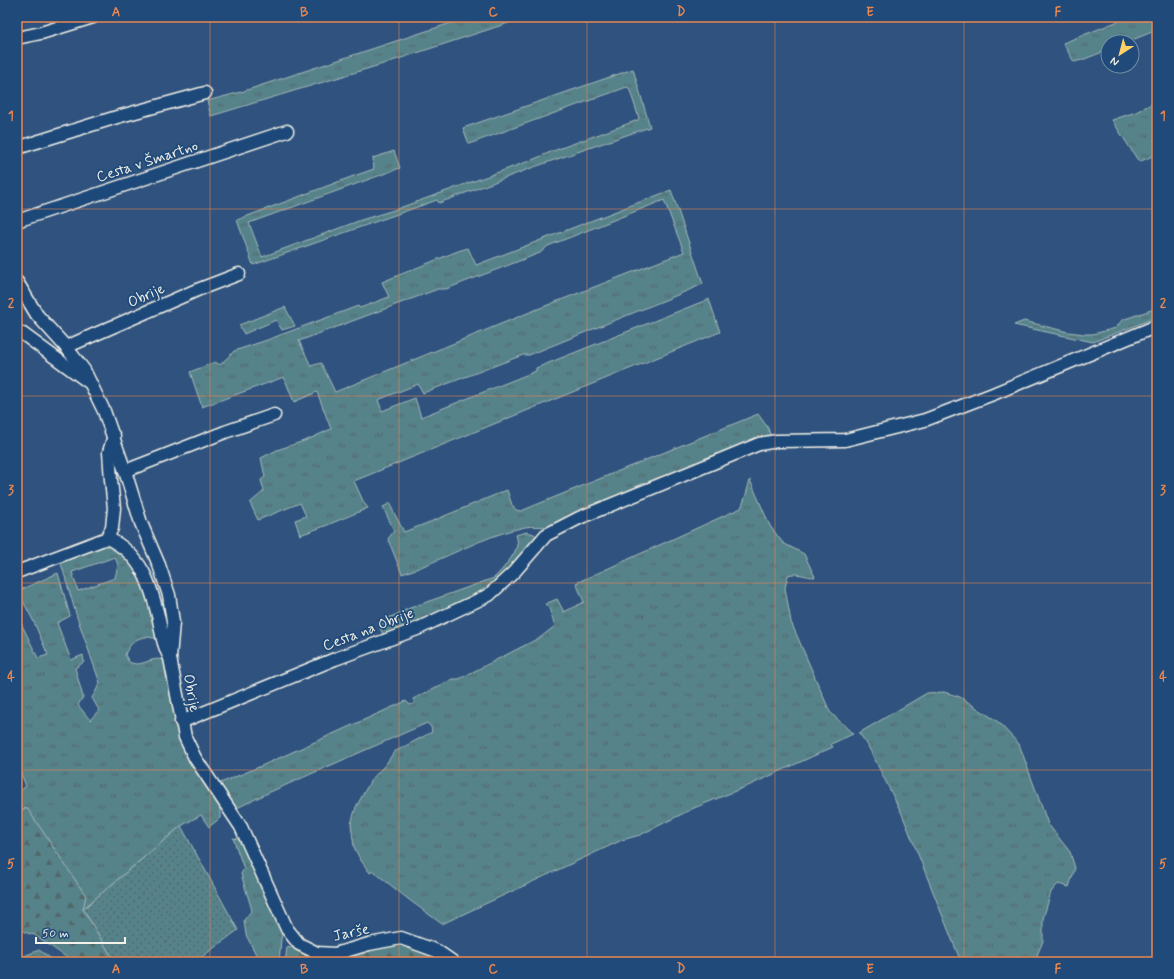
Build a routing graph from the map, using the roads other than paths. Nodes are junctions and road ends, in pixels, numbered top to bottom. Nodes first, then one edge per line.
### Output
1 (93, 17) edge
2 (17, 38) edge
3 (205, 93) dead end
4 (287, 131) dead end
5 (17, 148) edge
6 (17, 221) edge
7 (239, 274) dead end
8 (17, 282) edge
9 (1157, 326) edge
10 (17, 331) edge
11 (66, 347) junction
12 (90, 383) junction
13 (274, 415) dead end
14 (114, 436) junction
15 (125, 471) junction
16 (107, 538) junction
17 (17, 572) edge
18 (170, 658) junction
19 (181, 722) junction
20 (276, 903) joint
21 (453, 962) edge

1 - 2 street
3 - 5 street
4 - 6 street, Cesta v Šmartno
7 - 11 street, Obrije
8 - 11 street, Obrije
9 - 19 street, Cesta na Obrije
10 - 12 street
11 - 12 street, Obrije
12 - 14 street, Obrije
13 - 15 street
14 - 15 street, Obrije
14 - 16 street
15 - 18 street, Obrije
16 - 17 street
16 - 18 street
18 - 19 street, Obrije
19 - 20 street, Obrije
20 - 21 street, Jarše

